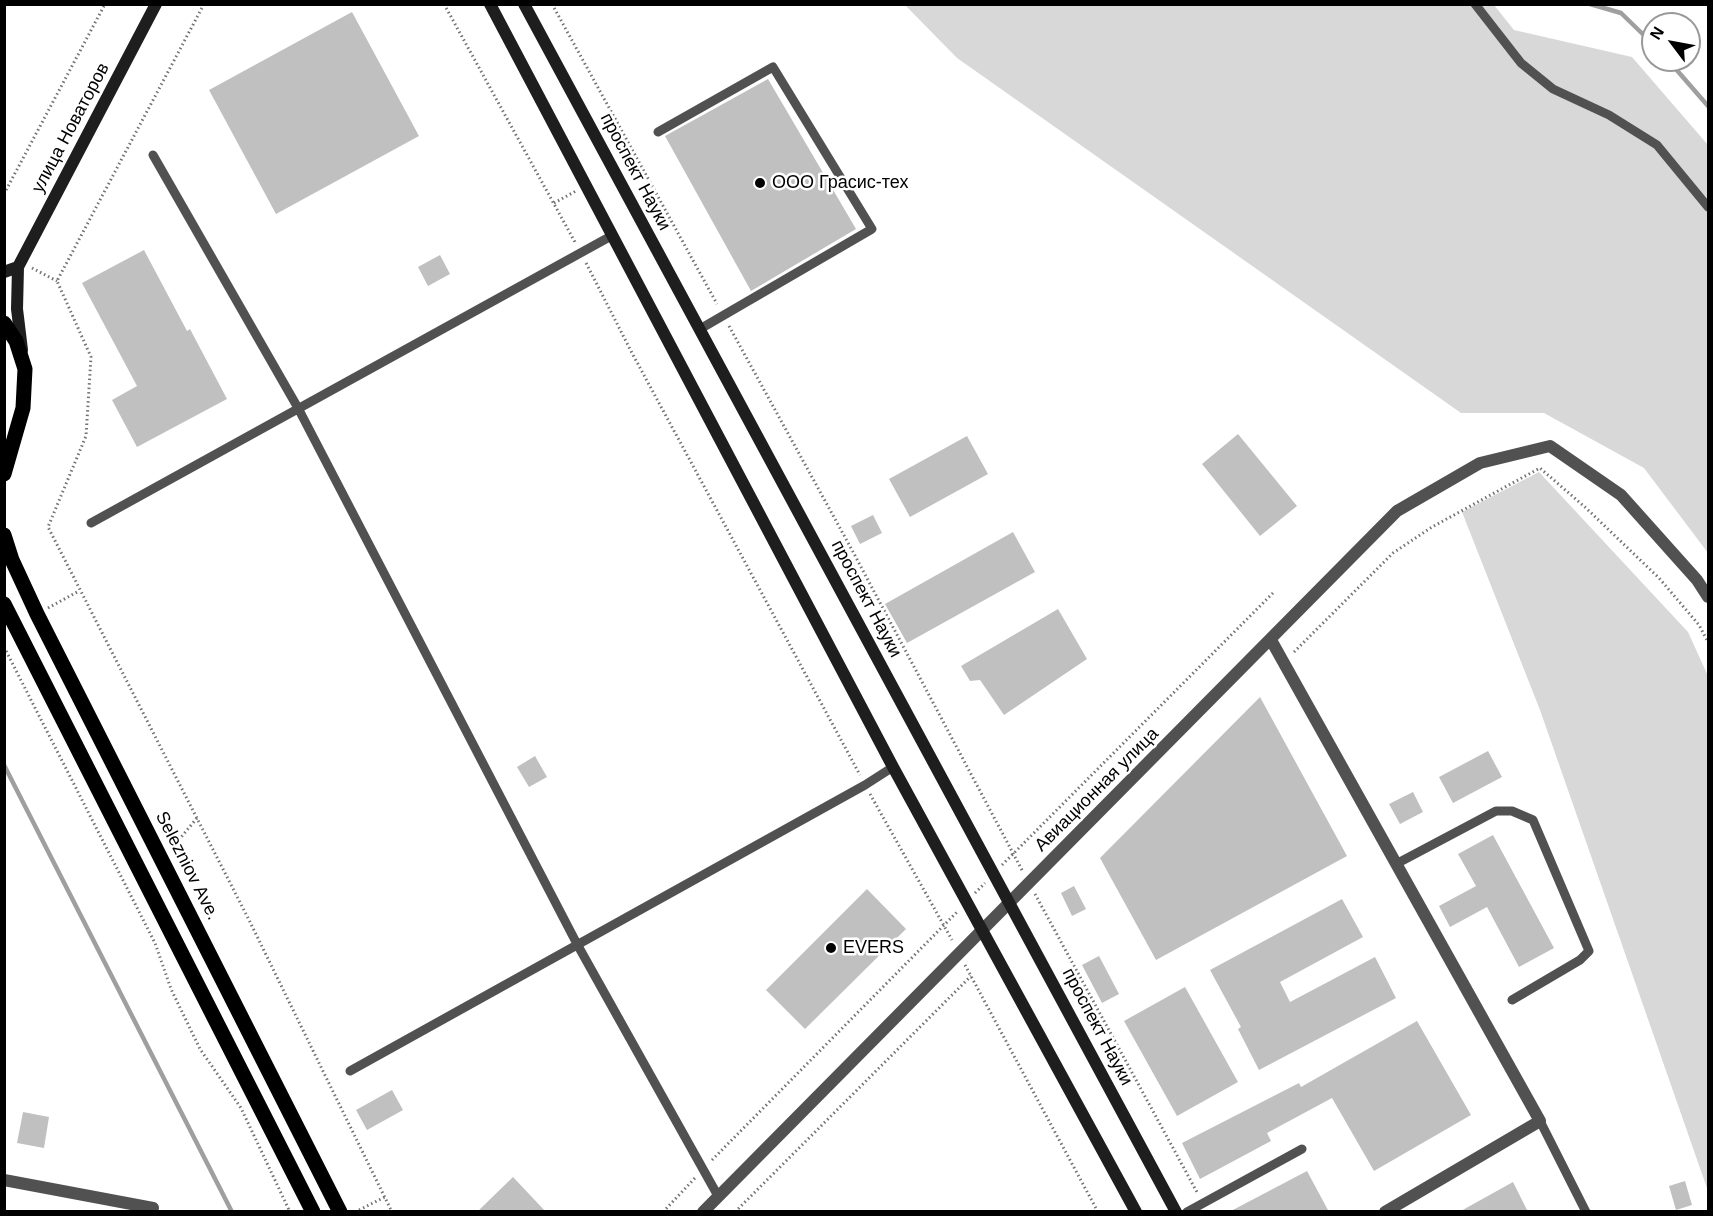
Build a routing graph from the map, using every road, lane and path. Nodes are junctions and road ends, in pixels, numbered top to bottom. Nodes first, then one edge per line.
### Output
1 (105, 4) edge
2 (156, 4) edge
3 (204, 4) edge
4 (444, 4) edge
5 (490, 4) edge
6 (524, 4) edge
7 (552, 4) edge
8 (1475, 4) edge
9 (658, 132) dead end
10 (153, 155) dead end
11 (4, 194) edge
12 (1708, 207) edge
13 (613, 236) junction
14 (580, 252) junction
15 (18, 267) junction
16 (4, 272) edge
17 (724, 316) junction
18 (4, 323) edge
19 (700, 329) junction
20 (25, 369) junction
21 (23, 408) junction
22 (298, 408) junction
23 (4, 446) edge
24 (4, 474) edge
25 (91, 523) dead end
26 (4, 535) edge
27 (1708, 597) edge
28 (4, 604) edge
29 (1271, 640) junction
30 (1708, 642) edge
31 (4, 647) edge
32 (1283, 662) junction
33 (893, 767) junction
34 (865, 785) junction
35 (1396, 864) junction
36 (1029, 883) junction
37 (1010, 902) junction
38 (983, 930) junction
39 (577, 944) junction
40 (959, 953) junction
41 (971, 976) junction
42 (1512, 1000) dead end
43 (350, 1071) dead end
44 (1540, 1121) junction
45 (1302, 1149) dead end
46 (4, 1180) edge
47 (718, 1196) junction
48 (385, 1197) junction
49 (1203, 1203) junction
50 (153, 1208) dead end
51 (290, 1212) edge
52 (313, 1212) edge
53 (340, 1212) edge
54 (355, 1212) edge
55 (392, 1212) edge
56 (703, 1212) edge
57 (735, 1212) edge
58 (1098, 1212) edge
59 (1136, 1212) edge
60 (1176, 1212) edge
61 (1187, 1212) edge
62 (1385, 1212) edge
63 (1586, 1212) edge

1 - 11 path
2 - 15 street, улица Новаторов
3 - 48 path
4 - 14 path
5 - 13 street
6 - 19 street, проспект Науки
7 - 17 path
8 - 12 lane
9 - 17 lane
10 - 22 lane
13 - 14 lane
13 - 33 street
14 - 22 lane
14 - 34 path
15 - 16 street
15 - 20 street
17 - 19 lane
17 - 36 path
18 - 20 main road
19 - 37 street, проспект Науки
20 - 21 main road
21 - 23 main road
21 - 24 main road
22 - 25 lane
22 - 39 lane
26 - 53 main road, Selezniov Ave.
27 - 29 street, Авиационная улица
28 - 52 main road
29 - 32 street
29 - 36 street, Авиационная улица
30 - 32 path
31 - 51 path
32 - 35 street
33 - 34 lane
33 - 38 street
34 - 39 lane
34 - 40 path
35 - 42 lane
35 - 44 street
36 - 37 street, Авиационная улица
36 - 49 path
37 - 38 street, Авиационная улица
37 - 60 street, проспект Науки
38 - 40 street, Авиационная улица
38 - 59 street
39 - 43 lane
39 - 47 lane
40 - 41 path
40 - 47 street, Авиационная улица
41 - 57 path
41 - 58 path
44 - 62 street
44 - 63 lane
45 - 49 lane
46 - 50 street
47 - 56 street, Авиационная улица
48 - 54 path
48 - 55 path
49 - 61 lane

